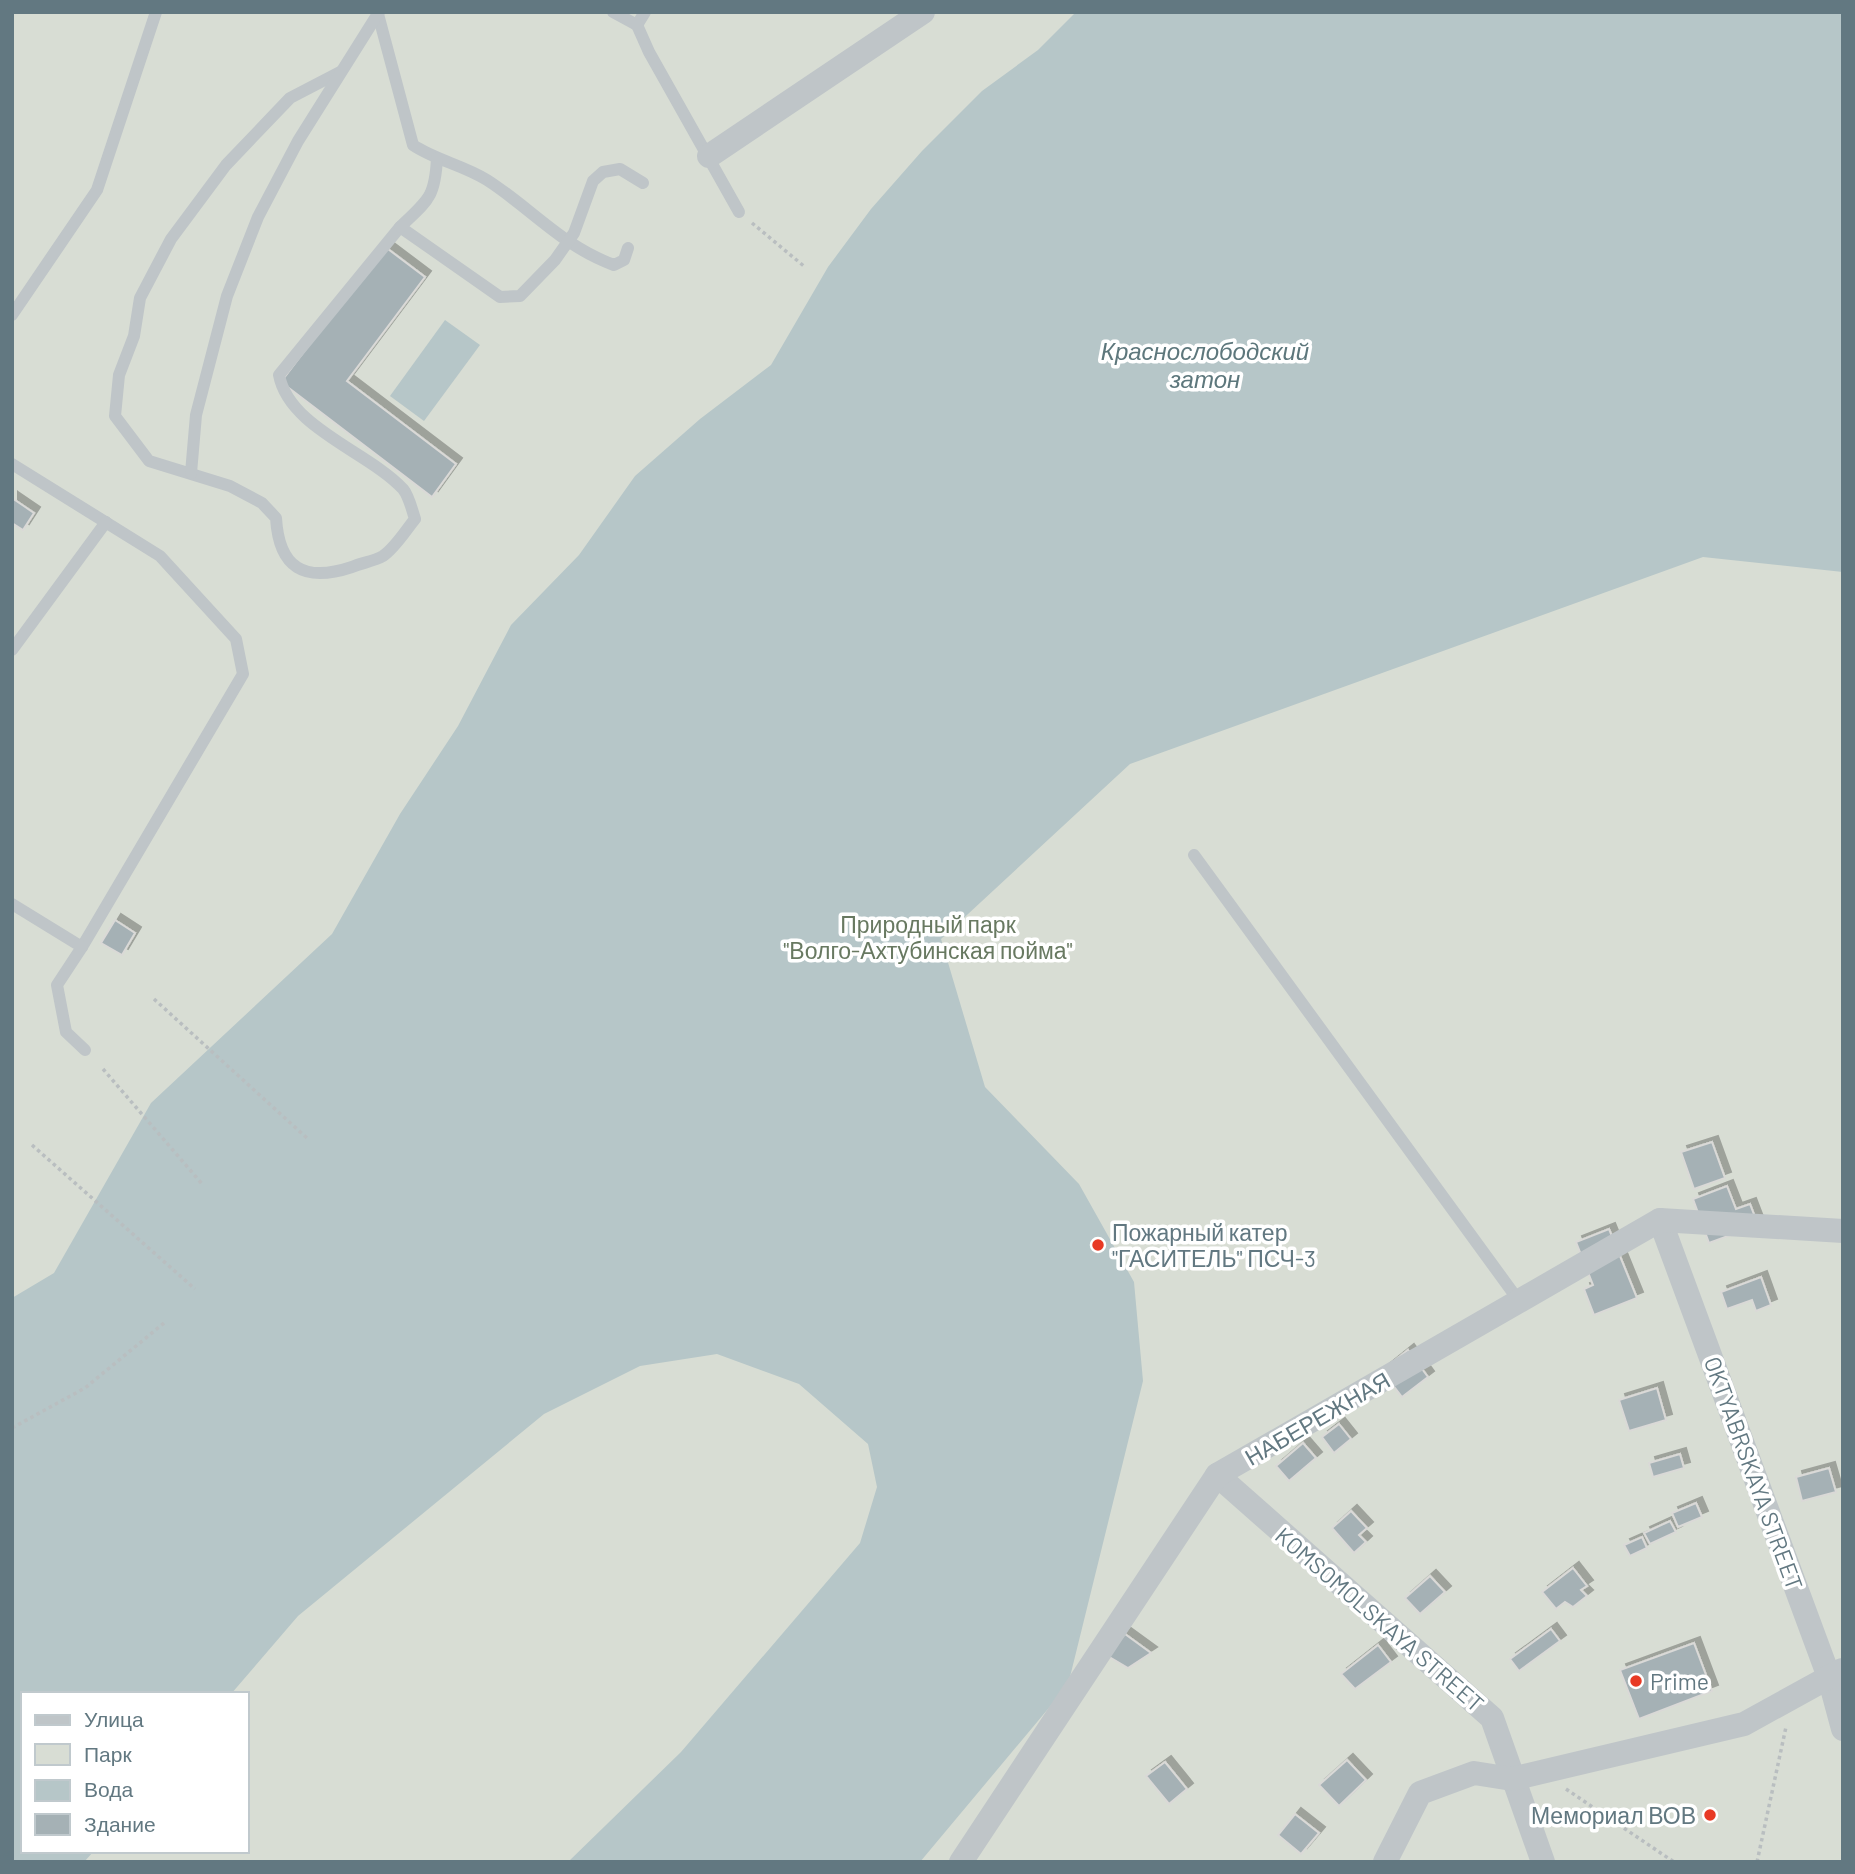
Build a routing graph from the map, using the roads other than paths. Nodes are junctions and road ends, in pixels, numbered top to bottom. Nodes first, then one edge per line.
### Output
1 (156, 12) edge
2 (613, 12) edge
3 (645, 12) edge
4 (923, 12) edge
5 (378, 13) edge
6 (638, 25) junction
7 (340, 72) junction
8 (709, 156) junction
9 (437, 158) junction
10 (643, 183) dead end
11 (739, 212) road end
12 (400, 227) junction
13 (567, 243) junction
14 (628, 248) dead end
15 (12, 315) edge
16 (12, 464) edge
17 (191, 473) junction
18 (106, 522) junction
19 (12, 650) edge
20 (1194, 855) dead end
21 (12, 904) edge
22 (82, 947) junction
23 (85, 1050) dead end
24 (1660, 1220) junction
25 (1843, 1231) edge
26 (1519, 1301) junction
27 (1217, 1475) junction
28 (1836, 1673) edge
29 (1843, 1729) edge
30 (1512, 1779) junction
31 (961, 1862) edge
32 (1385, 1862) edge
33 (1543, 1862) edge

1 - 15 lane
2 - 6 lane
3 - 6 lane
4 - 8 street
5 - 7 lane
5 - 9 lane
6 - 8 lane
7 - 17 lane
7 - 17 lane
8 - 11 lane
9 - 12 lane
9 - 13 lane
10 - 13 lane
12 - 13 lane
12 - 17 lane
13 - 14 lane
16 - 18 lane
18 - 19 lane
18 - 22 lane
20 - 26 lane
21 - 22 lane
22 - 23 lane
24 - 25 street
24 - 26 street, НАБЕРЕЖНАЯ
24 - 28 street, OKTYABRSKAYA STREET
26 - 27 street, НАБЕРЕЖНАЯ
27 - 30 street, KOMSOMOLSKAYA STREET
27 - 31 street, НАБЕРЕЖНАЯ
28 - 29 street, OKTYABRSKAYA STREET
28 - 30 street
30 - 32 street
30 - 33 street, KOMSOMOLSKAYA STREET

